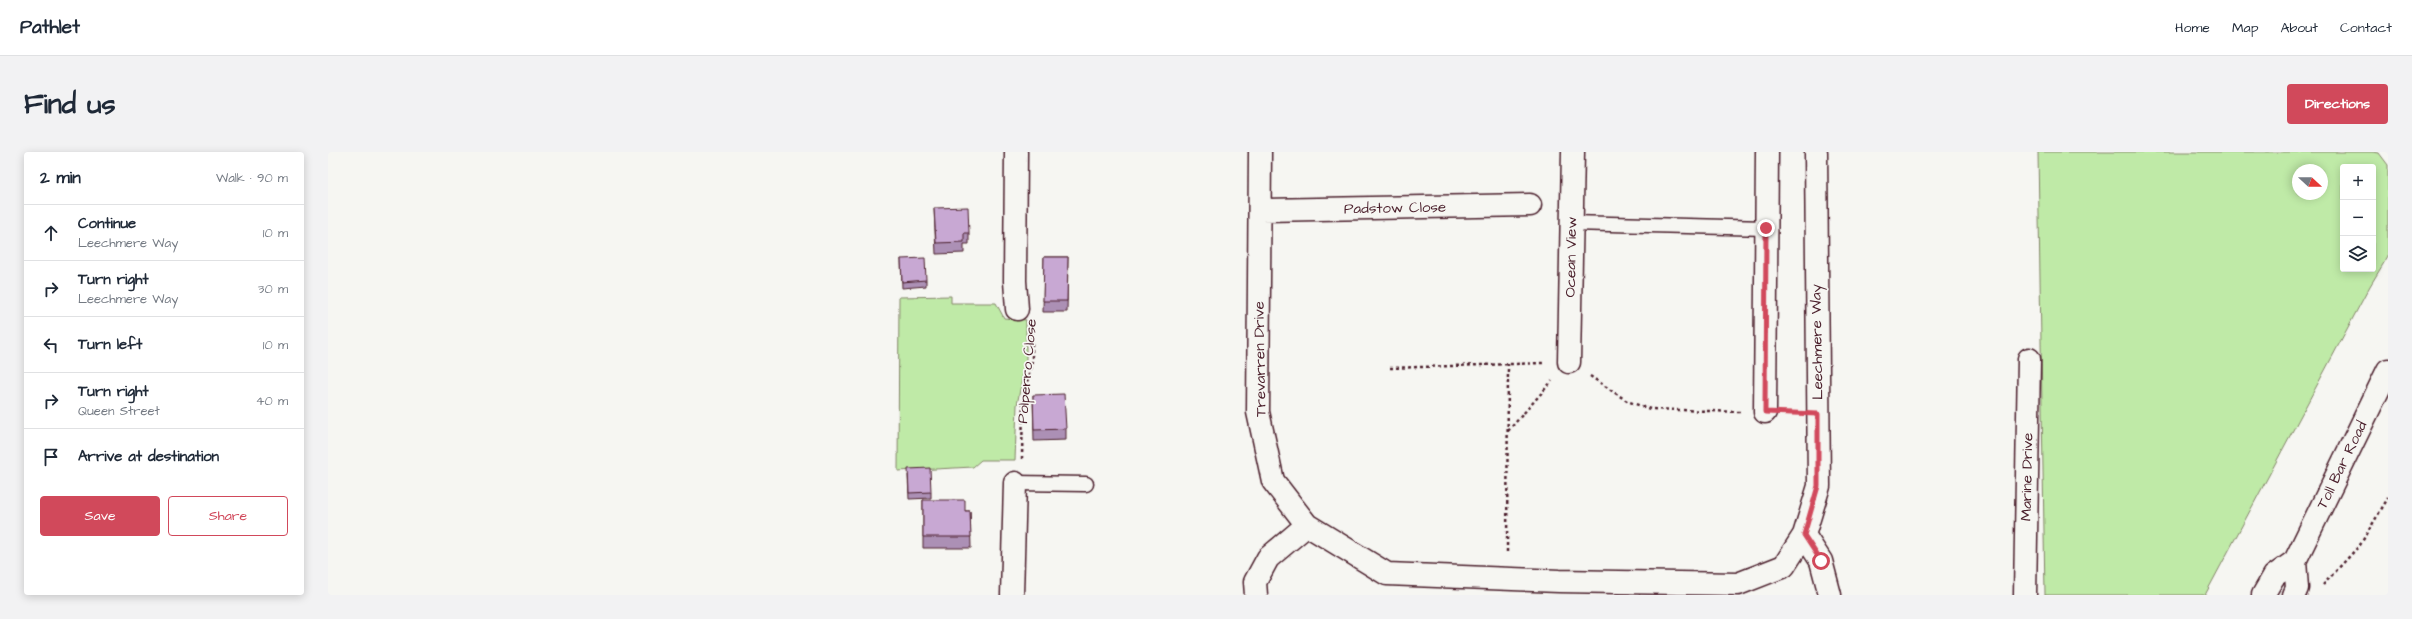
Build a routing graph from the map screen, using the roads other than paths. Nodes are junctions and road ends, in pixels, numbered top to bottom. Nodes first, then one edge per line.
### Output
1 (1016, 152) edge
2 (1260, 152) edge
3 (1573, 152) edge
4 (1767, 152) edge
5 (1816, 152) edge
6 (1530, 205) dead end
7 (1260, 210) junction
8 (1571, 223) junction
9 (1766, 228) junction
10 (1017, 309) road end
11 (2029, 359) dead end
12 (1569, 362) road end
13 (2388, 370) edge
14 (1765, 412) road end
15 (1015, 483) joint
16 (1086, 484) dead end
17 (1307, 525) junction
18 (1804, 535) junction
19 (2295, 560) junction
20 (1559, 588) edge
21 (1012, 595) edge
22 (1256, 595) edge
23 (1830, 595) edge
24 (2025, 595) edge
25 (2263, 595) edge
26 (2294, 595) edge

1 - 10 street, Polperro Close
2 - 7 street, Trevarren Drive
3 - 8 street, Ocean View
4 - 9 street
5 - 18 street, Leechmere Way
6 - 7 street, Padstow Close
7 - 17 street, Trevarren Drive
8 - 9 lane
8 - 12 street, Ocean View
9 - 14 street
11 - 24 street, Marine Drive
13 - 19 street, Toll Bar Road
15 - 16 lane
15 - 21 street
17 - 20 street, Trevarren Drive
17 - 22 street
18 - 20 street, Trevarren Drive
18 - 23 street
19 - 25 street, Toll Bar Road
19 - 26 street

